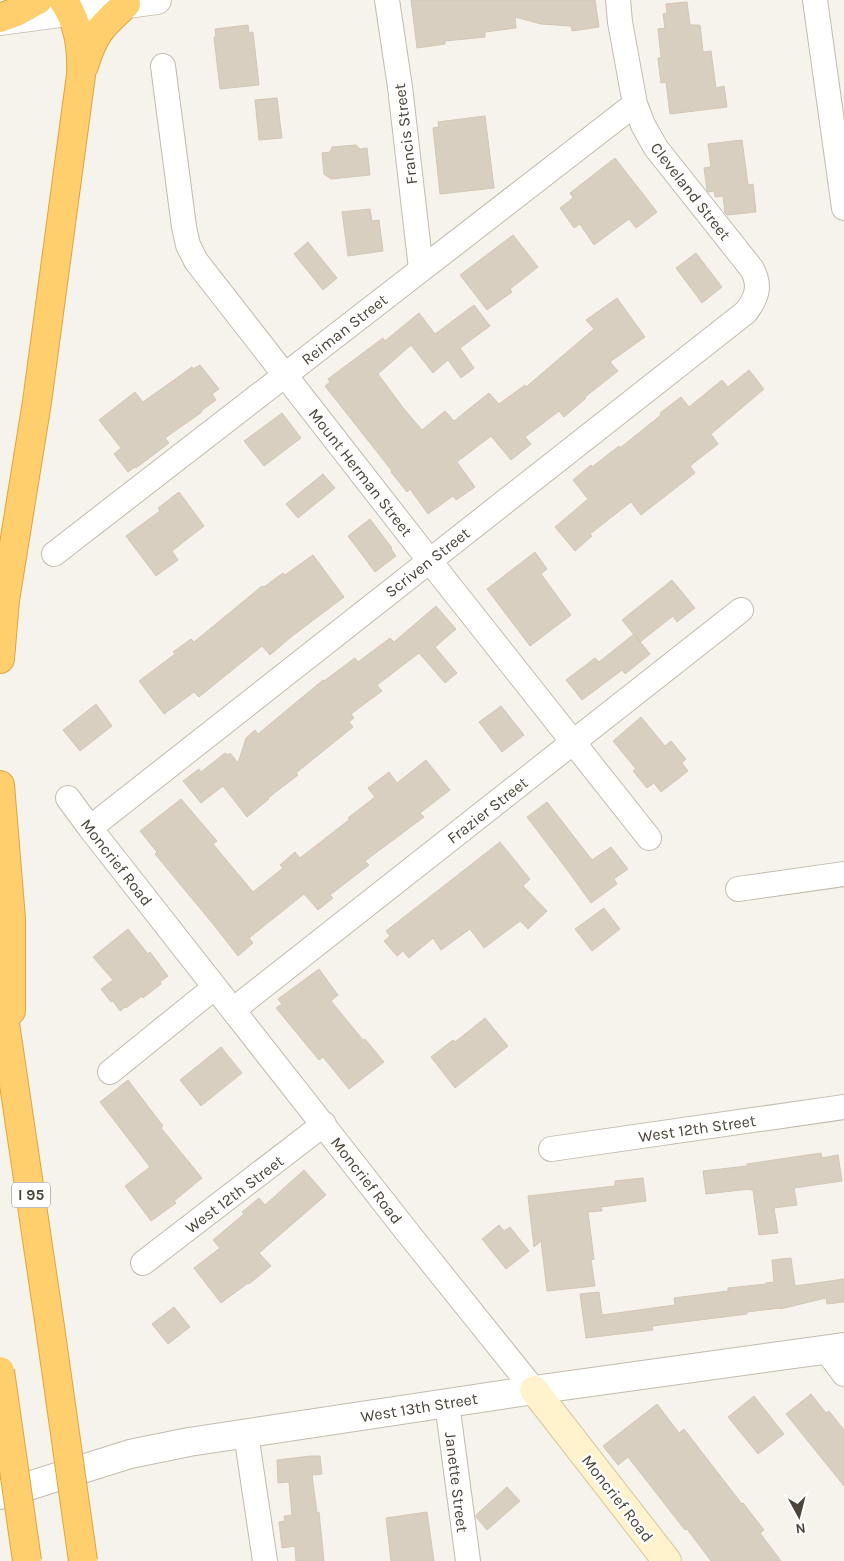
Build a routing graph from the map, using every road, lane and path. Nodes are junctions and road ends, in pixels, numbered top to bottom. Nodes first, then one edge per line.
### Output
1 (38, 0) edge
2 (157, 0) edge
3 (387, 0) edge
4 (618, 0) edge
5 (815, 0) edge
6 (126, 4) junction
7 (67, 6) edge
8 (0, 20) edge
9 (163, 66) dead end
10 (81, 75) junction
11 (635, 104) junction
12 (844, 208) edge
13 (421, 269) junction
14 (757, 290) joint
15 (285, 375) junction
16 (54, 554) dead end
17 (430, 560) junction
18 (741, 610) dead end
19 (0, 659) edge
20 (573, 743) junction
21 (0, 785) edge
22 (68, 798) dead end
23 (90, 828) junction
24 (649, 838) dead end
25 (844, 874) edge
26 (738, 889) dead end
27 (215, 987) junction
28 (0, 990) edge
29 (233, 1010) junction
30 (11, 1062) junction
31 (110, 1072) dead end
32 (844, 1107) edge
33 (324, 1124) junction
34 (551, 1148) dead end
35 (143, 1263) dead end
36 (835, 1348) edge
37 (0, 1371) edge
38 (844, 1374) edge
39 (534, 1390) junction
40 (447, 1403) junction
41 (246, 1434) junction
42 (0, 1495) edge
43 (28, 1561) edge
44 (83, 1561) edge
45 (265, 1561) edge
46 (468, 1561) edge
47 (667, 1561) edge

1 - 8 highway
2 - 6 street
3 - 13 street, Francis Street
4 - 11 street, Cleveland Street
5 - 12 street
6 - 7 street
6 - 10 highway
7 - 8 street
7 - 10 highway
9 - 15 street, Mount Herman Street
10 - 19 highway
11 - 13 street, Reiman Street
11 - 14 street, Cleveland Street
13 - 15 street, Reiman Street
14 - 17 street, Scriven Street
15 - 16 street, Reiman Street
15 - 17 street, Mount Herman Street
17 - 20 street, Mount Herman Street
17 - 23 street, Scriven Street
18 - 20 street, Frazier Street
20 - 24 street, Mount Herman Street
20 - 29 street, Frazier Street
21 - 30 highway
22 - 23 street, Moncrief Road
23 - 27 street, Moncrief Road
25 - 26 street
27 - 29 street, Moncrief Road
27 - 31 street
28 - 30 highway, I 95
29 - 33 street, Moncrief Road
30 - 44 highway, I 95, bridge
32 - 34 street, West 12th Street
33 - 35 street, West 12th Street
33 - 39 street, Moncrief Road
36 - 38 street
36 - 39 street, West 13th Street
37 - 43 highway, bridge
39 - 40 street, West 13th Street
39 - 47 main road, Moncrief Road
40 - 41 street, West 13th Street
40 - 46 street, Janette Street
41 - 42 street, West 13th Street
41 - 45 street

